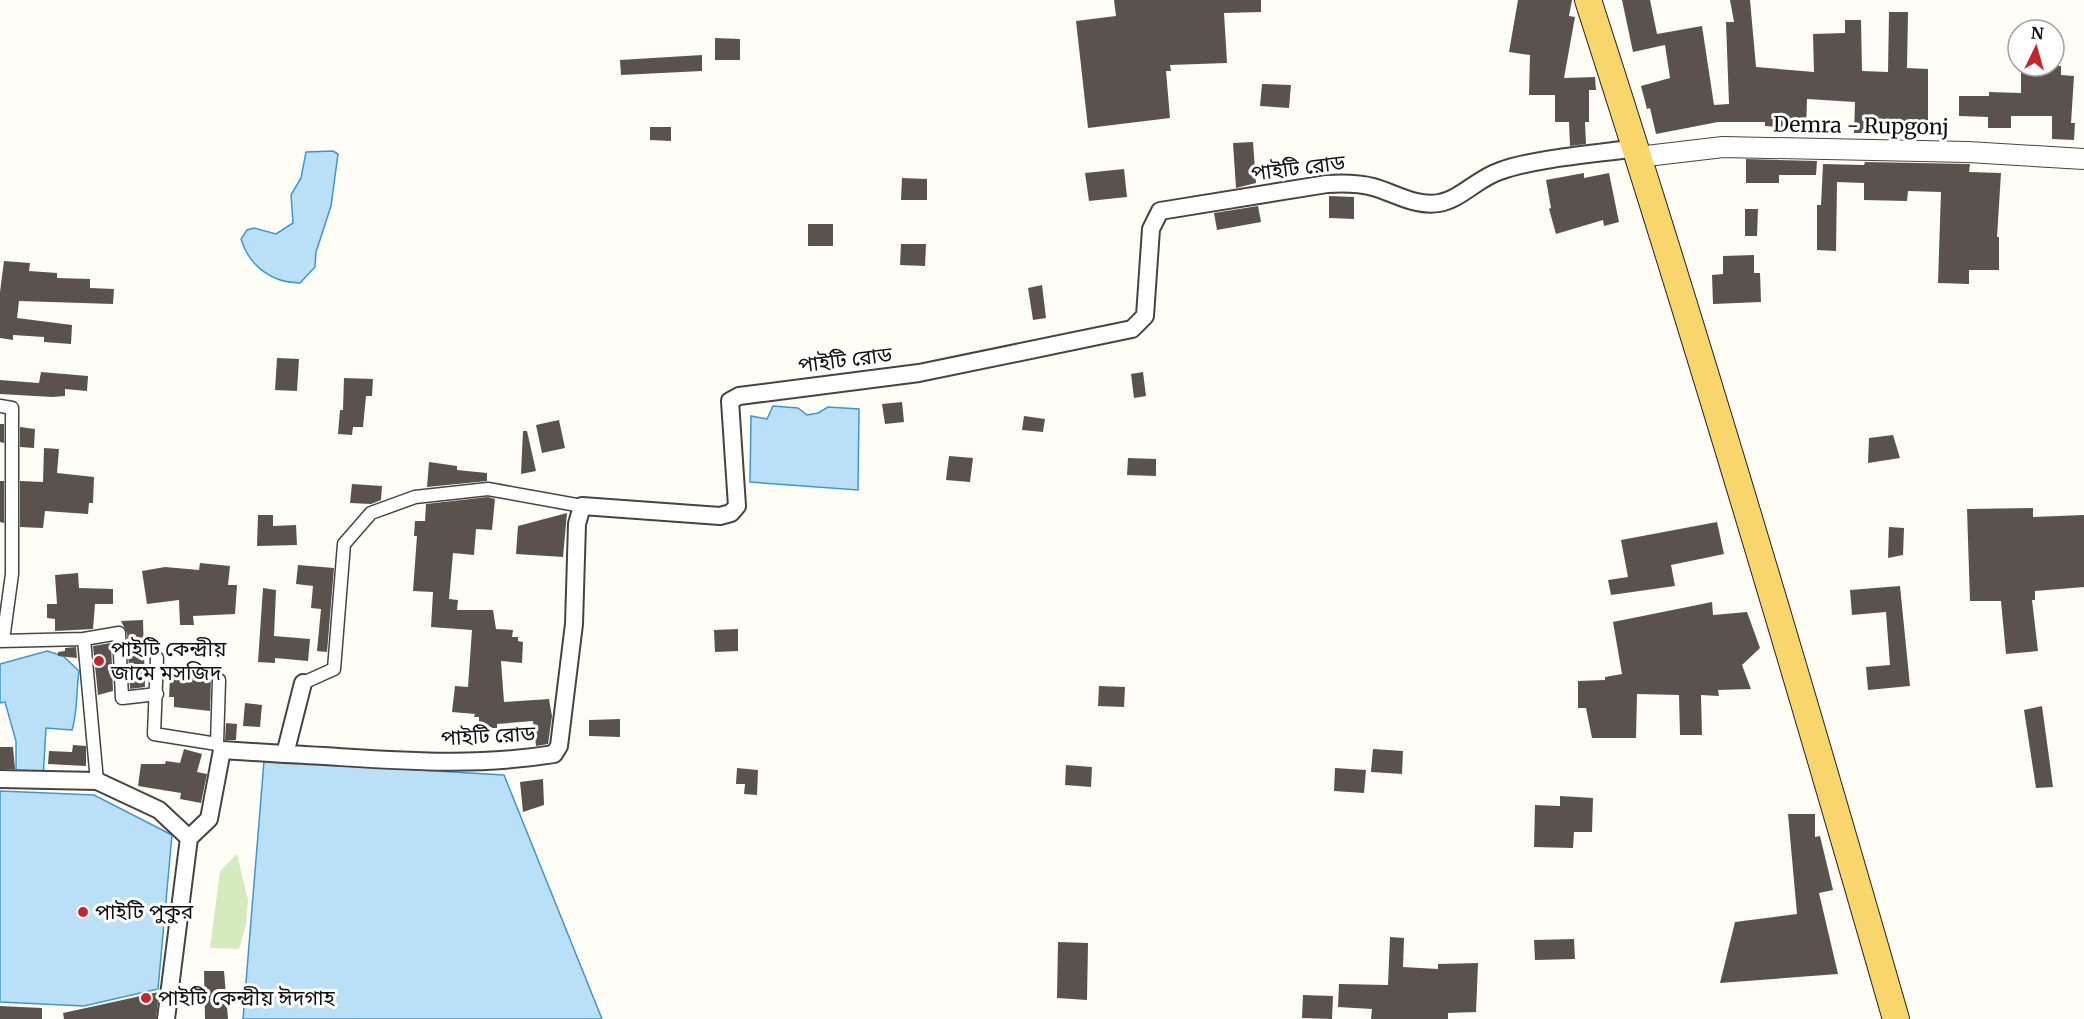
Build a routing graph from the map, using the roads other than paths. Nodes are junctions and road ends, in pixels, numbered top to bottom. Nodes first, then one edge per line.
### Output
1 (1588, 0) edge
2 (1637, 152) junction
3 (2084, 159) edge
4 (0, 406) edge
5 (582, 506) junction
6 (84, 639) junction
7 (2, 641) edge
8 (157, 658) dead end
9 (219, 680) dead end
10 (303, 683) joint
11 (157, 694) junction
12 (219, 747) junction
13 (285, 754) junction
14 (0, 779) edge
15 (98, 781) junction
16 (189, 838) junction
17 (166, 1019) edge
18 (1896, 1019) edge

1 - 2 main road
2 - 3 street, Demra - Rupgonj
2 - 5 street, পাইটি রোড
2 - 18 main road
4 - 7 street
5 - 10 street
5 - 13 street, পাইটি রোড
6 - 7 street
6 - 11 street
6 - 15 street
8 - 11 street
9 - 12 street
10 - 13 street
11 - 12 street
12 - 13 street
12 - 16 street
14 - 15 street
15 - 16 street
16 - 17 street

